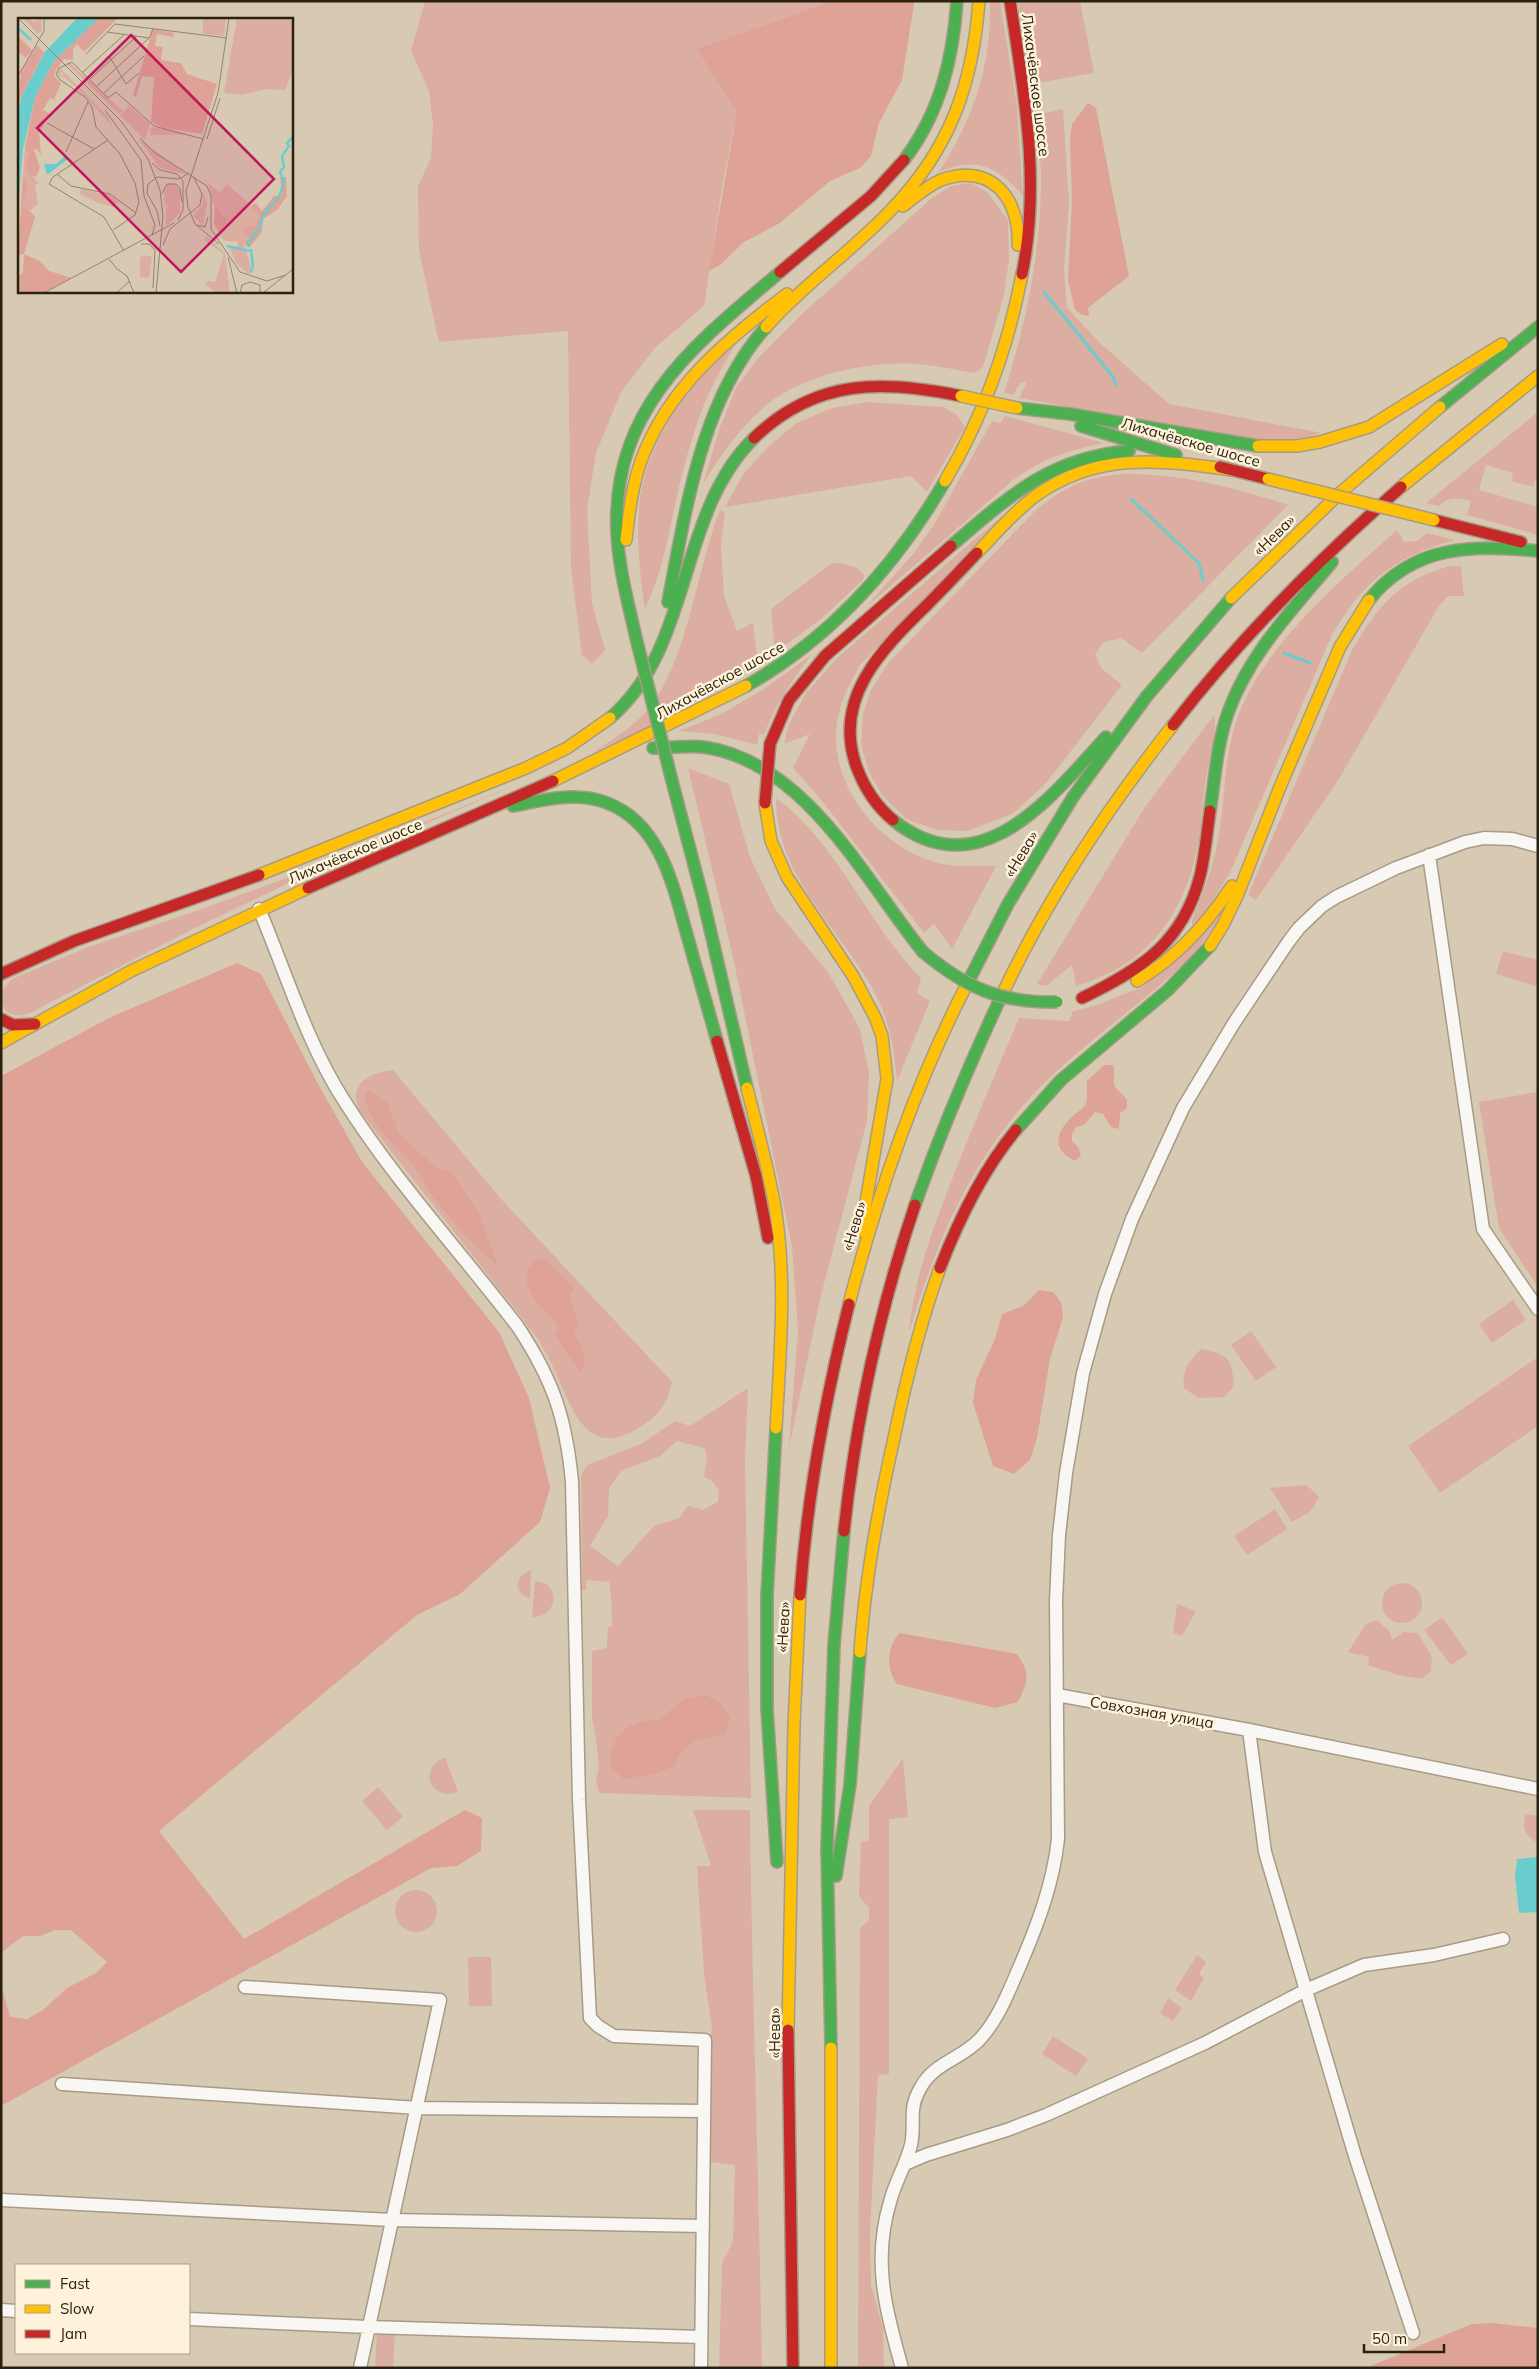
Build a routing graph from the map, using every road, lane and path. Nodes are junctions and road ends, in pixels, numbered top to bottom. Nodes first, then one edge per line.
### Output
1 (957, 1) edge
2 (979, 1) edge
3 (1010, 1) edge
4 (867, 233) junction
5 (836, 259) junction
6 (1013, 318) junction
7 (1538, 321) edge
8 (1538, 327) edge
9 (1538, 376) edge
10 (1018, 409) junction
11 (1181, 457) junction
12 (1232, 470) junction
13 (1373, 511) junction
14 (1538, 547) edge
15 (1538, 551) edge
16 (625, 590) junction
17 (658, 654) junction
18 (1176, 661) junction
19 (659, 731) junction
20 (572, 773) junction
21 (1277, 794) junction
22 (467, 819) junction
23 (1538, 846) edge
24 (1429, 854) junction
25 (259, 909) junction
26 (15, 967) junction
27 (1, 974) edge
28 (1, 982) edge
29 (1082, 998) junction
30 (1, 1018) edge
31 (40, 1023) junction
32 (1, 1043) edge
33 (855, 1274) junction
34 (1538, 1309) edge
35 (778, 1353) junction
36 (1057, 1695) junction
37 (1249, 1730) junction
38 (1538, 1789) edge
39 (1503, 1939) dead end
40 (831, 1957) junction
41 (245, 1987) dead end
42 (1306, 1990) junction
43 (788, 2031) junction
44 (62, 2084) dead end
45 (418, 2108) junction
46 (703, 2111) junction
47 (905, 2164) junction
48 (1, 2200) edge
49 (392, 2220) junction
50 (703, 2226) junction
51 (1, 2310) edge
52 (15, 2311) edge
53 (190, 2319) edge
54 (368, 2327) junction
55 (1413, 2333) dead end
56 (701, 2337) junction
57 (360, 2368) edge
58 (701, 2368) edge
59 (793, 2368) edge
60 (830, 2368) edge
61 (902, 2368) edge

1 - 16 main road
2 - 4 main road
3 - 6 main road, Лихачёвское шоссе
4 - 5 main road
4 - 6 main road
5 - 16 main road
5 - 17 main road
6 - 19 main road, Лихачёвское шоссе
7 - 10 main road
8 - 18 main road, «Нева»
9 - 13 main road
10 - 11 main road, Лихачёвское шоссе
10 - 17 main road, bridge
11 - 12 main road, Лихачёвское шоссе
11 - 33 main road, bridge
12 - 14 main road, Лихачёвское шоссе, bridge
12 - 18 main road
13 - 29 main road
13 - 40 main road
15 - 21 main road
16 - 19 main road, bridge
17 - 26 main road, Лихачёвское шоссе
18 - 33 main road, «Нева»
19 - 20 main road, Лихачёвское шоссе
19 - 35 main road, bridge
20 - 22 main road, Лихачёвское шоссе
20 - 29 main road, bridge
21 - 29 main road
21 - 40 main road
22 - 25 main road, Лихачёвское шоссе
22 - 35 main road
23 - 24 street
24 - 34 street
24 - 36 street
25 - 31 main road, Лихачёвское шоссе
25 - 46 street
26 - 27 main road, Лихачёвское шоссе
26 - 28 main road
30 - 31 main road
31 - 32 main road, Лихачёвское шоссе
33 - 43 main road, «Нева»
35 - 43 main road
36 - 37 street, Совхозная улица
36 - 47 street
37 - 38 street, Совхозная улица
37 - 42 street
39 - 42 street
40 - 60 main road
41 - 45 street
42 - 47 street
42 - 55 street
43 - 59 main road, «Нева»
44 - 45 street
45 - 46 street
45 - 49 street
46 - 50 street
47 - 61 street
48 - 49 street
49 - 50 street
49 - 54 street
50 - 56 street
51 - 52 street
53 - 54 street
54 - 56 street
54 - 57 street
56 - 58 street

